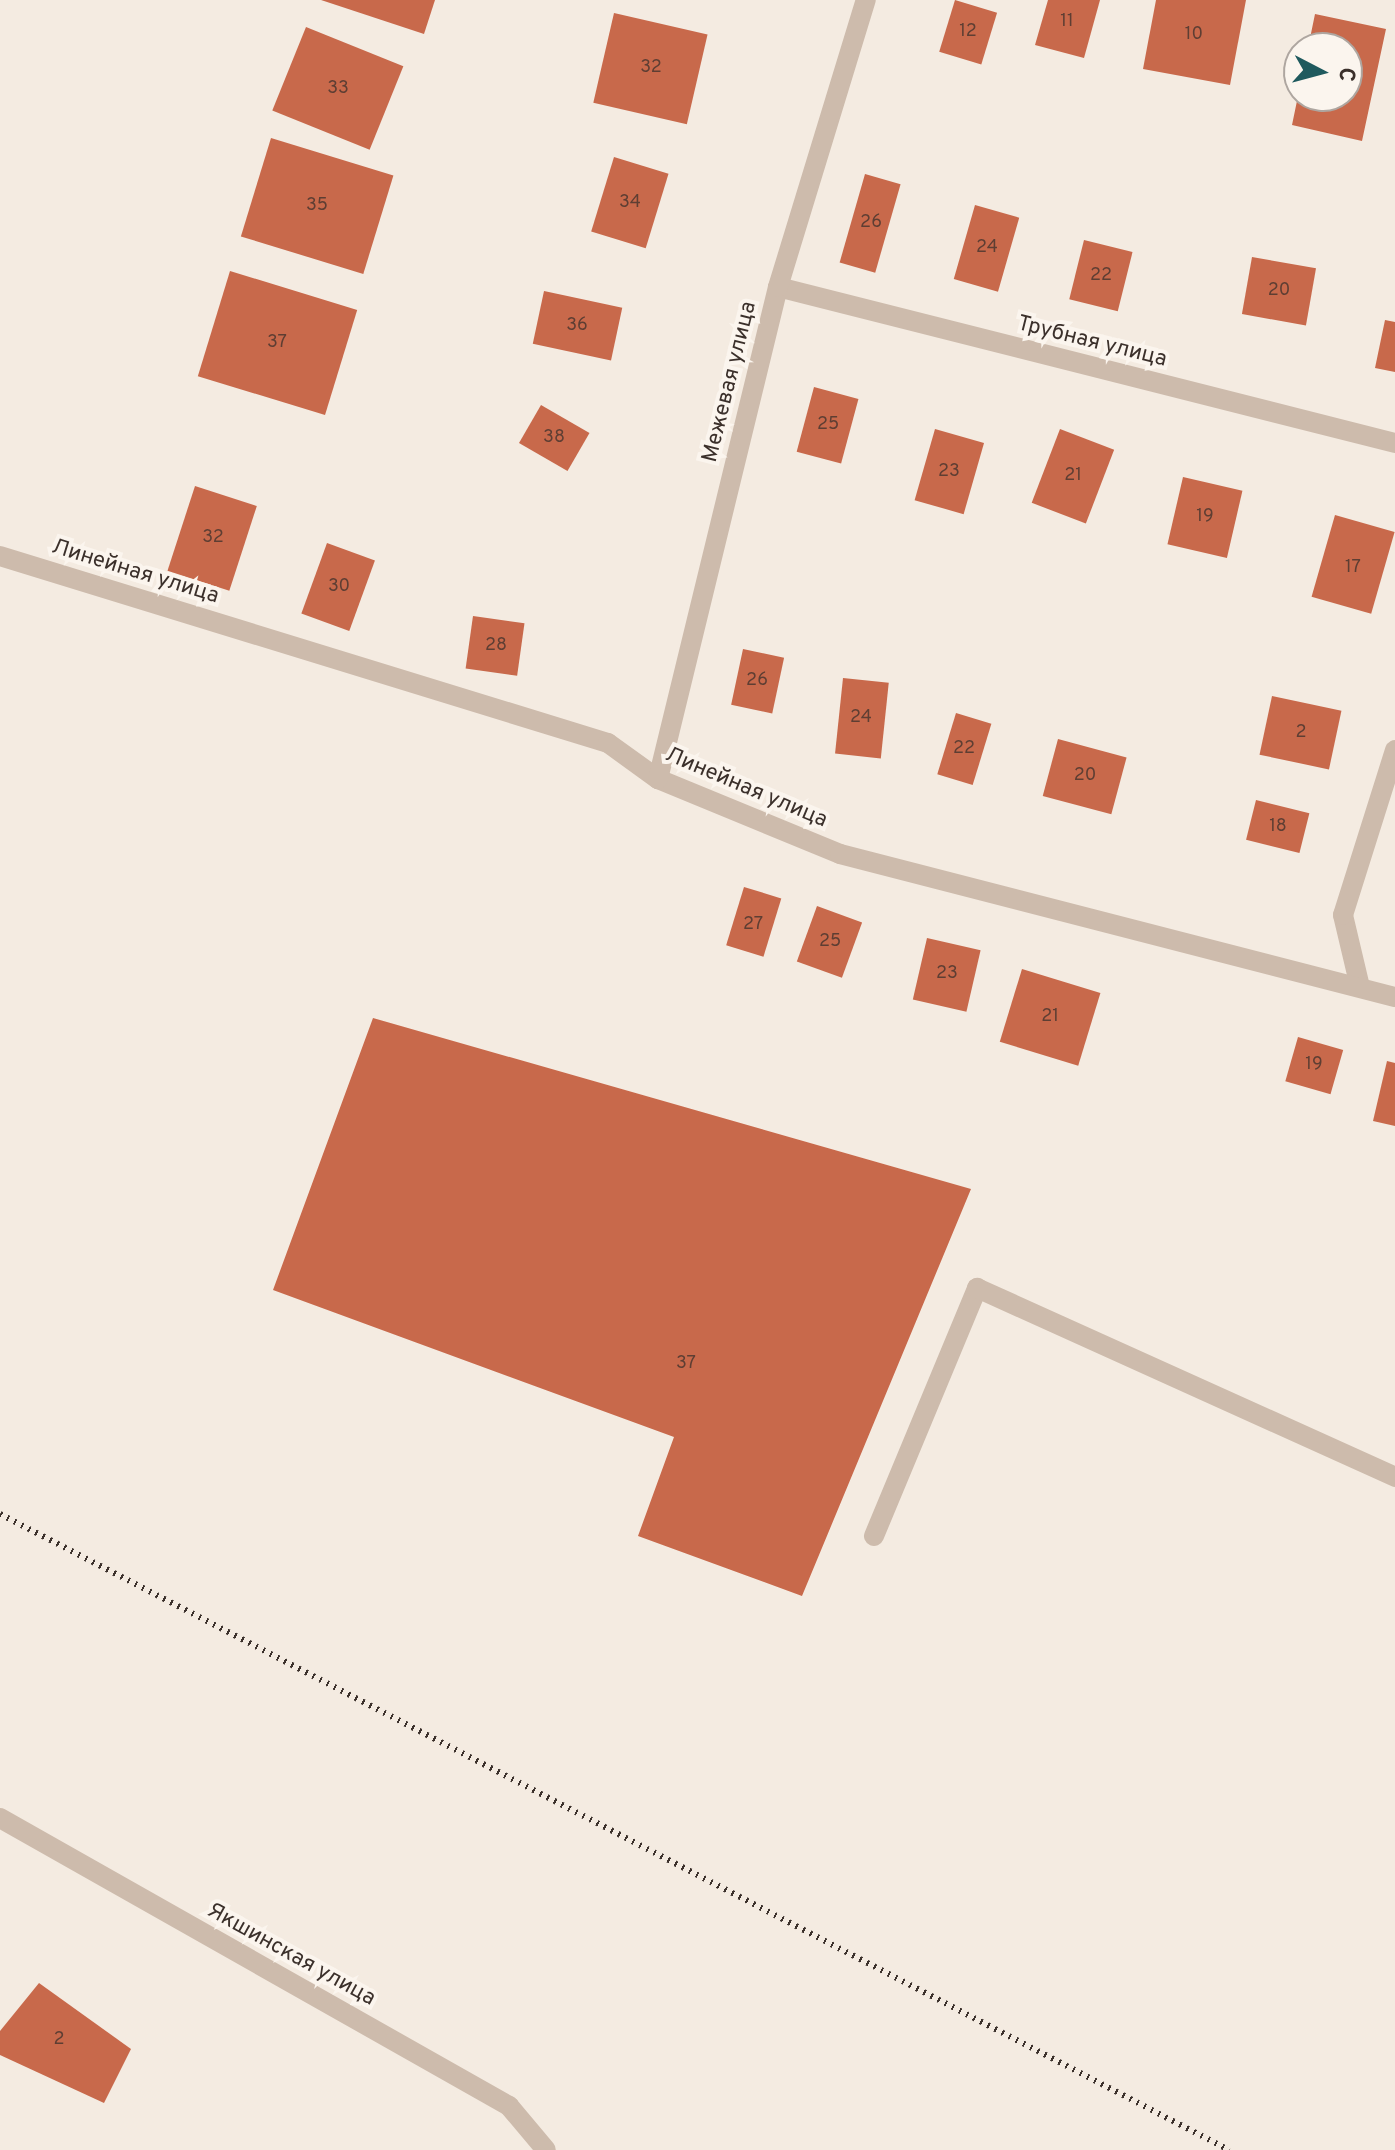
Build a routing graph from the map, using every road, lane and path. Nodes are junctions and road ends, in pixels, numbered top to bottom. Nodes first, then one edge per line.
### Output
1 (866, 0) edge
2 (778, 287) junction
3 (1395, 443) edge
4 (0, 556) edge
5 (1395, 750) edge
6 (658, 779) junction
7 (1360, 987) junction
8 (1395, 997) edge
9 (1395, 1477) edge
10 (874, 1536) dead end
11 (0, 1818) edge
12 (546, 2150) edge

1 - 2 street, Межевая улица
2 - 3 street, Трубная улица
2 - 6 street, Межевая улица
4 - 6 street, Линейная улица
5 - 7 street
6 - 7 street, Линейная улица
7 - 8 street, Линейная улица
9 - 10 street
11 - 12 street, Якшинская улица

